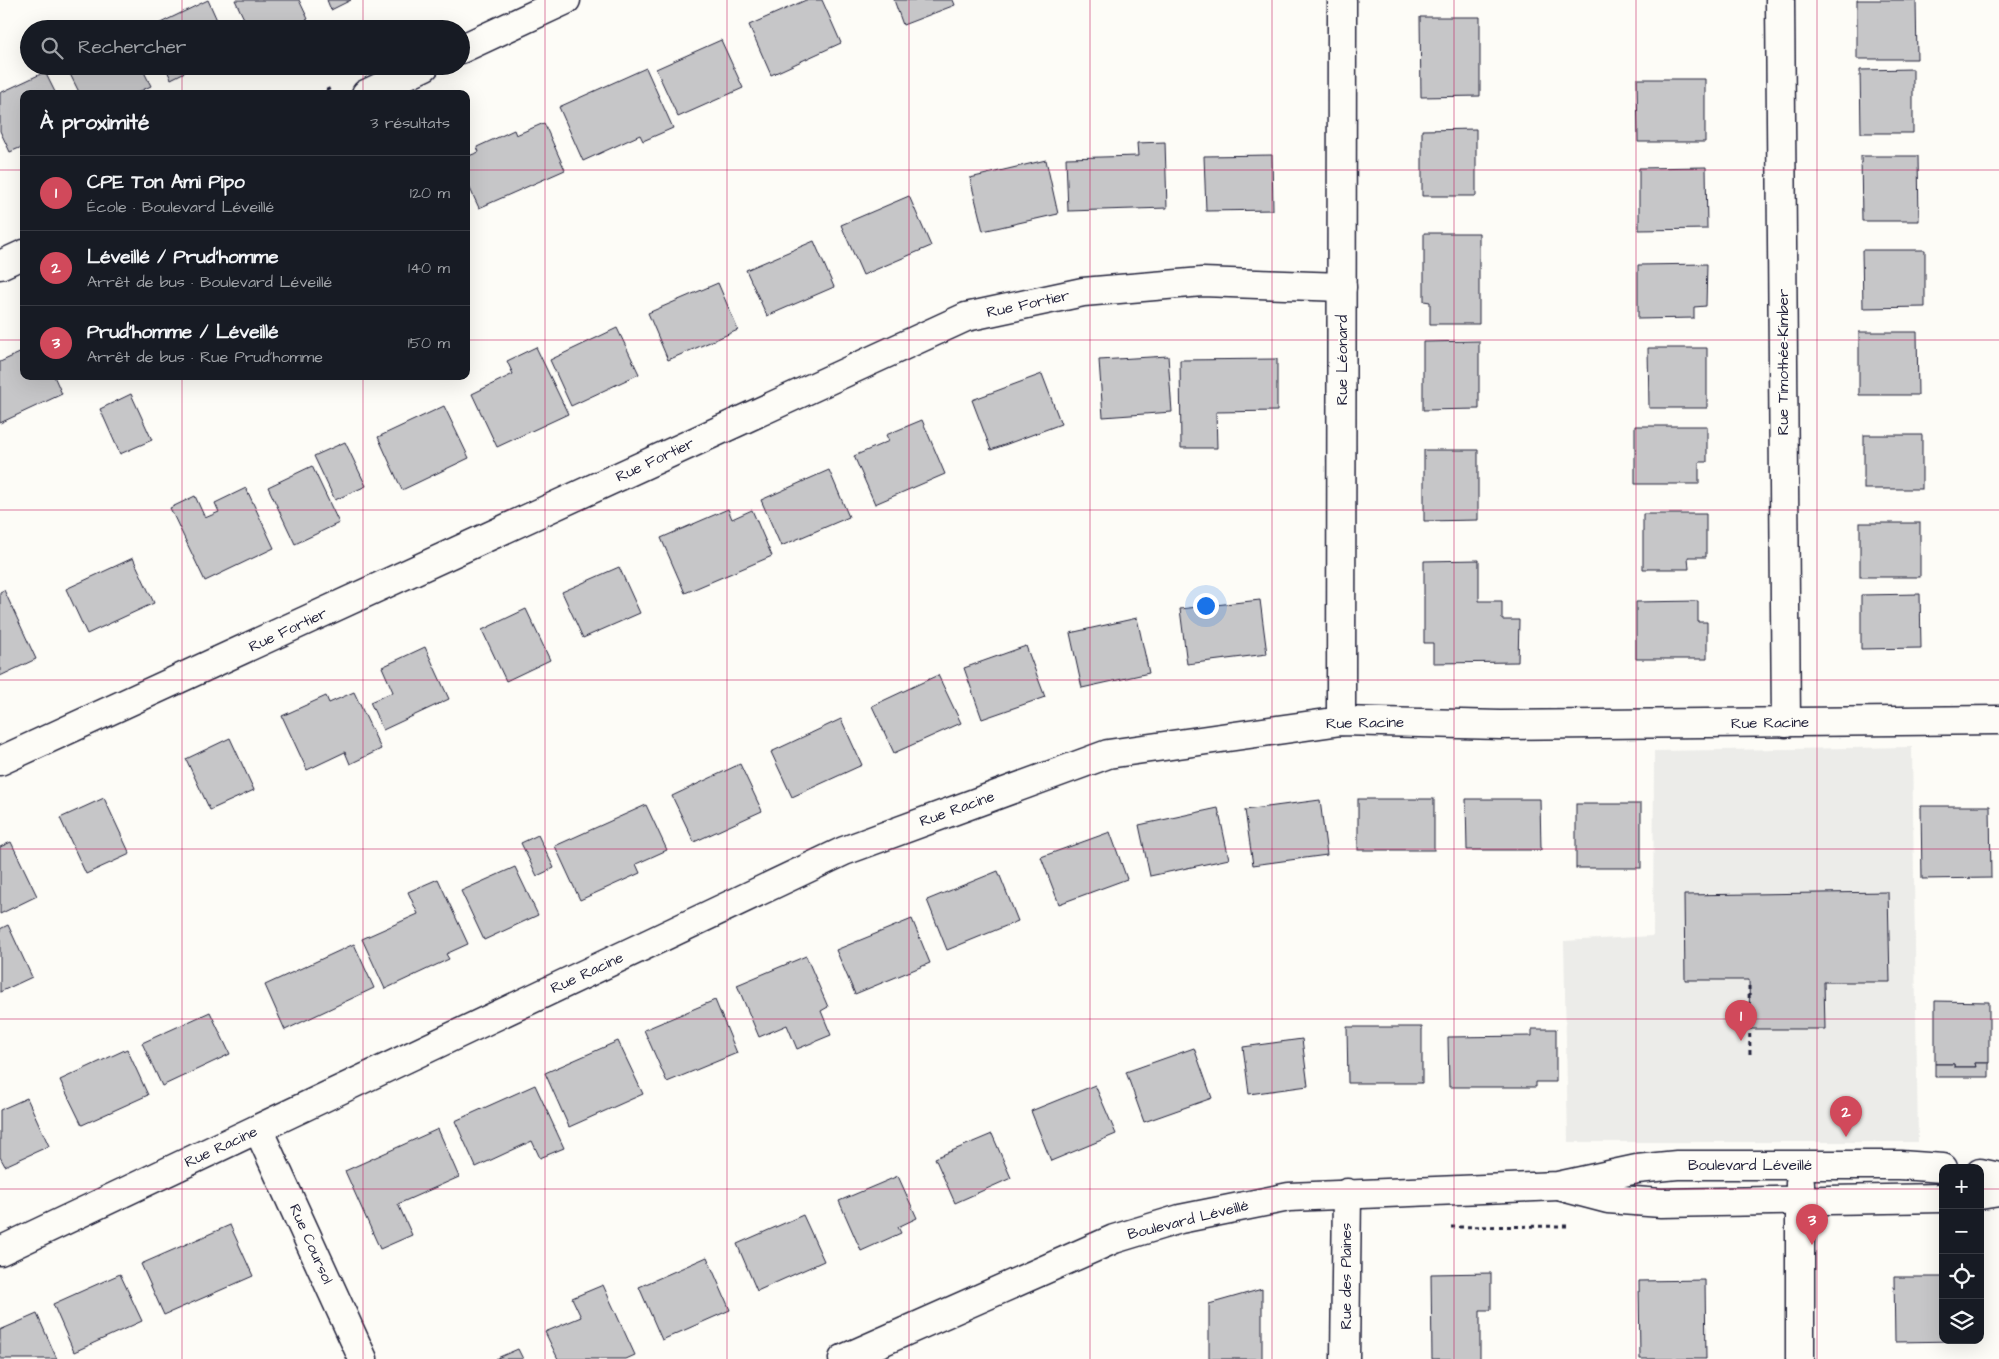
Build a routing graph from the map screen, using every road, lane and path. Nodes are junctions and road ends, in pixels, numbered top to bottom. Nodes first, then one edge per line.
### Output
1 (566, 0) edge
2 (1342, 0) edge
3 (1780, 0) edge
4 (470, 45) edge
5 (406, 75) edge
6 (374, 90) edge
7 (20, 256) edge
8 (0, 265) edge
9 (1342, 287) junction
10 (1999, 720) edge
11 (1341, 721) junction
12 (1786, 723) junction
13 (0, 761) edge
14 (1749, 986) dead end
15 (1750, 1055) dead end
16 (258, 1129) junction
17 (1800, 1165) junction
18 (1939, 1168) edge
19 (1984, 1174) edge
20 (1999, 1176) edge
21 (1558, 1186) junction
22 (1999, 1192) edge
23 (1347, 1193) junction
24 (1984, 1194) edge
25 (1939, 1198) edge
26 (1800, 1201) junction
27 (1574, 1226) dead end
28 (1445, 1227) dead end
29 (0, 1251) edge
30 (363, 1359) edge
31 (843, 1359) edge
32 (1345, 1359) edge
33 (1800, 1359) edge

1 - 4 street
2 - 9 street, Rue Léonard
3 - 12 street, Rue Timothée-Kimber
5 - 6 street
7 - 8 street
9 - 11 street, Rue Léonard
9 - 13 street, Rue Fortier
10 - 12 street, Rue Racine
11 - 12 street, Rue Racine
11 - 16 street, Rue Racine
14 - 15 path
16 - 29 street, Rue Racine
16 - 30 street, Rue Coursol
17 - 18 street, Boulevard Léveillé
17 - 21 street, Boulevard Léveillé
17 - 26 street
19 - 20 street
21 - 23 street, Boulevard Léveillé
21 - 26 street, Boulevard Léveillé
22 - 24 street
23 - 31 street, Boulevard Léveillé
23 - 32 street, Rue des Plaines
25 - 26 street, Boulevard Léveillé
26 - 33 street
27 - 28 path

